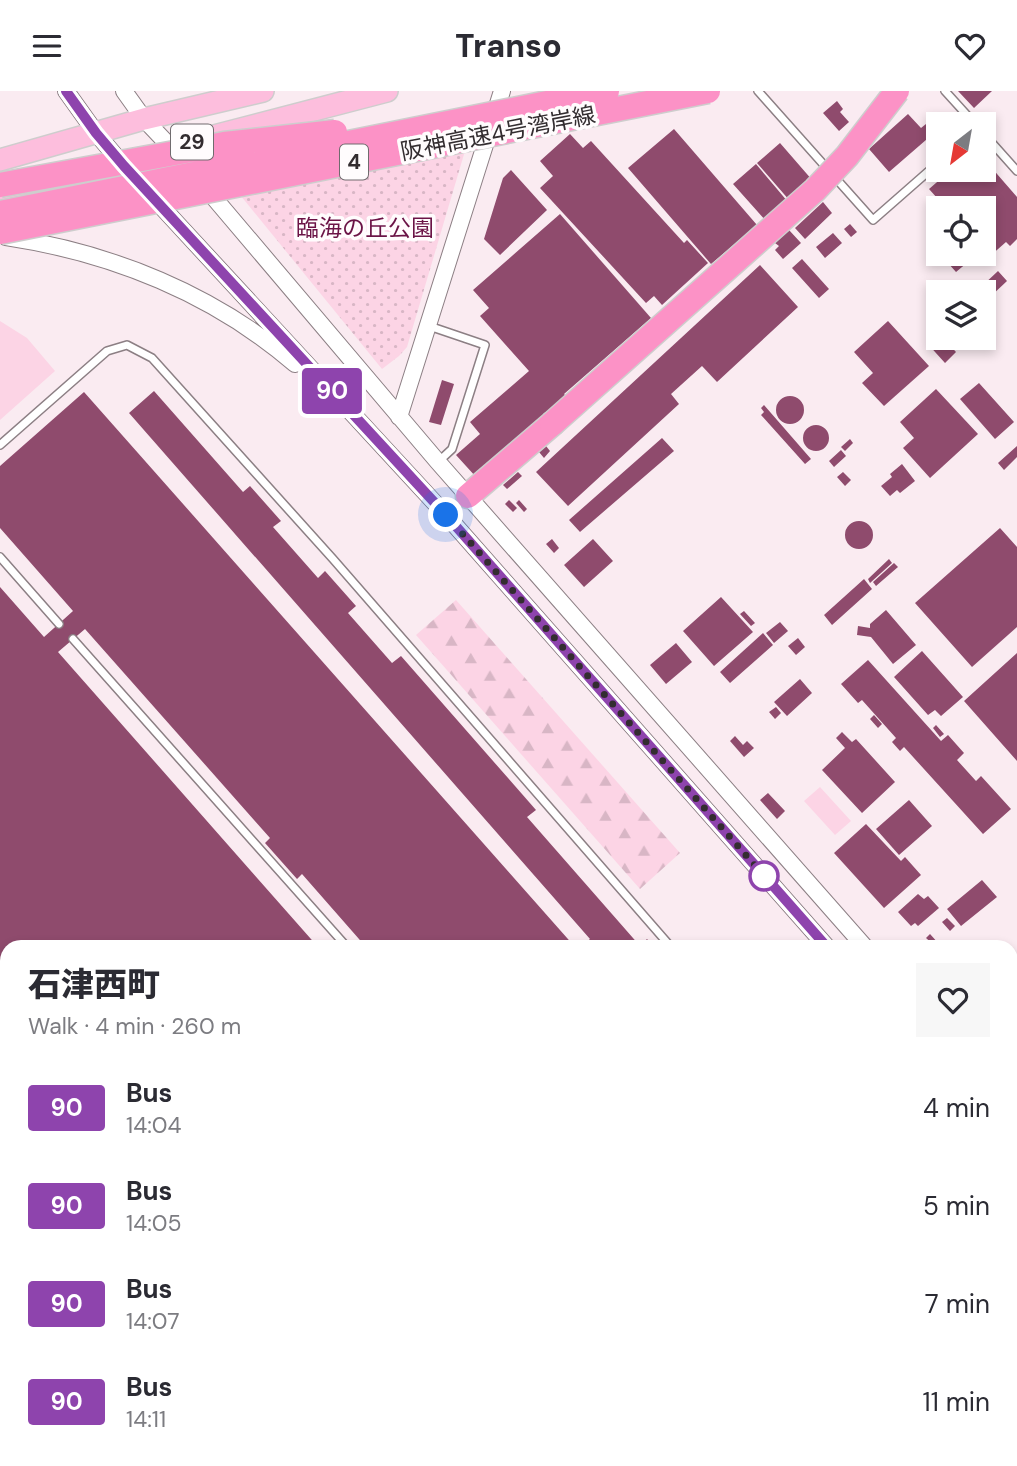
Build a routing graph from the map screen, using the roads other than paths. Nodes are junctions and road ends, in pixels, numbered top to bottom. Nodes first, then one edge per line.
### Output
1 (66, 91) edge
2 (124, 91) edge
3 (263, 91) edge
4 (387, 91) edge
5 (502, 91) edge
6 (591, 91) edge
7 (607, 91) edge
8 (708, 91) edge
9 (758, 91) edge
10 (897, 91) edge
11 (946, 91) edge
12 (964, 112) edge
13 (144, 119) junction
14 (96, 133) junction
15 (172, 147) junction
16 (996, 147) edge
17 (0, 160) edge
18 (124, 166) junction
19 (1017, 171) edge
20 (926, 174) edge
21 (0, 185) edge
22 (0, 202) edge
23 (0, 212) edge
24 (0, 234) edge
25 (428, 326) junction
26 (399, 417) junction
27 (363, 424) junction
28 (0, 445) edge
29 (438, 462) junction
30 (468, 496) junction
31 (446, 515) junction
32 (0, 557) edge
33 (59, 624) dead end
34 (73, 639) dead end
35 (341, 940) edge
36 (665, 940) edge
37 (821, 940) edge
38 (858, 940) edge

1 - 14 street
2 - 13 street
3 - 13 main road, 29
4 - 15 main road, 29
5 - 25 street
6 - 21 highway, bridge
7 - 23 highway, 阪神高速4号湾岸線 / 4, bridge
8 - 24 highway, 阪神高速4号湾岸線 / 4, bridge
9 - 20 lane
10 - 30 highway, bridge
11 - 12 lane
13 - 14 main road, 29
13 - 15 street
14 - 17 main road, 29
14 - 18 street
15 - 18 main road, 29
15 - 26 street
16 - 19 lane
18 - 22 main road, 29
18 - 27 street
24 - 27 street
25 - 26 street
25 - 29 lane
26 - 29 street
27 - 31 street
28 - 36 lane
29 - 30 street
30 - 31 street
30 - 38 street
31 - 37 street
32 - 33 lane
34 - 35 lane

